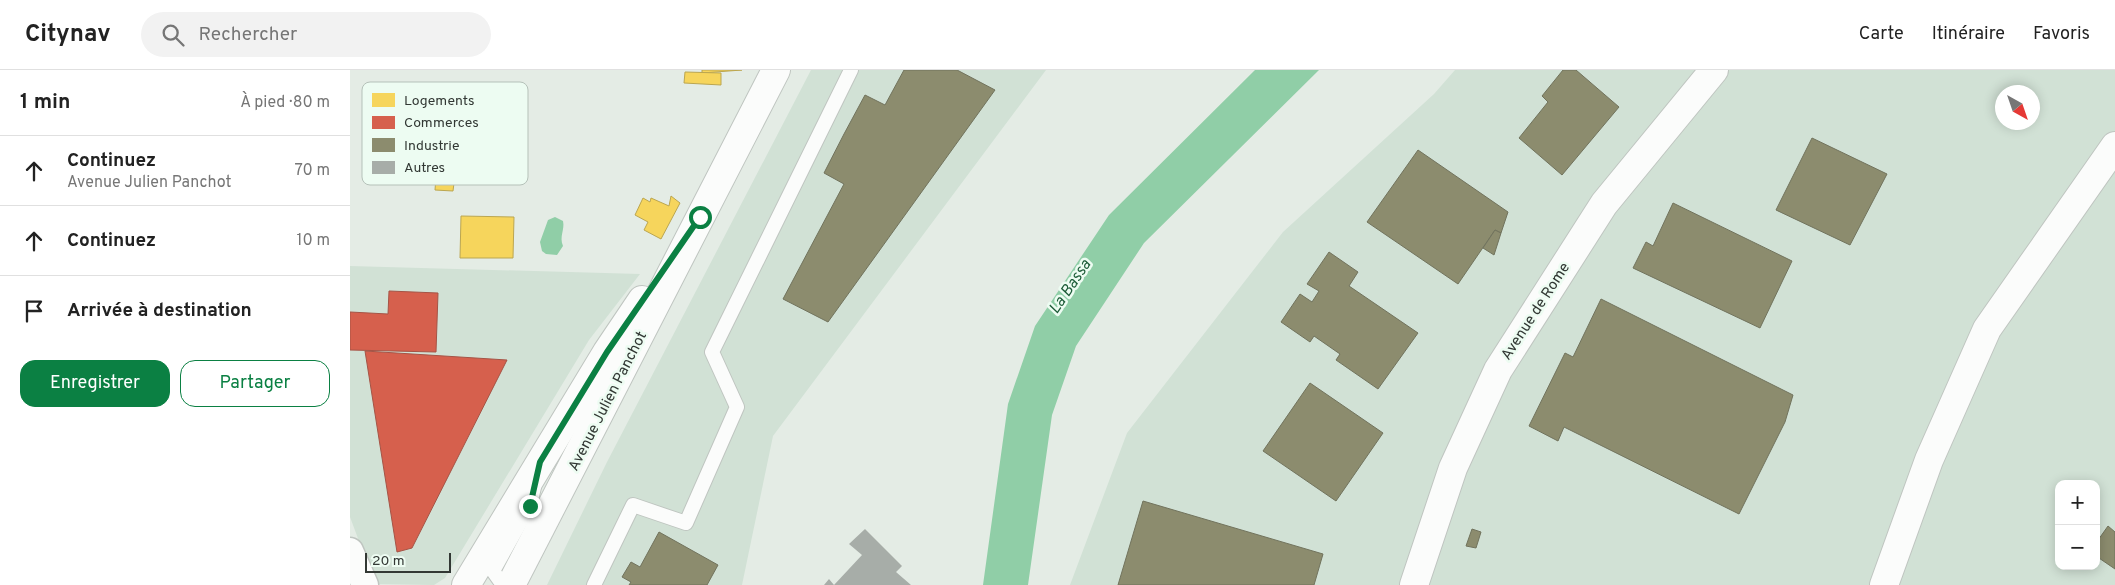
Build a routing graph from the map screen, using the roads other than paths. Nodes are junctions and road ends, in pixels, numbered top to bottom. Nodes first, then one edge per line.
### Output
1 (776, 70) edge
2 (851, 70) edge
3 (1714, 70) edge
4 (2115, 146) edge
5 (700, 217) junction
6 (540, 462) junction
7 (350, 552) edge
8 (365, 585) edge
9 (466, 585) edge
10 (503, 585) edge
11 (511, 585) edge
12 (594, 585) edge
13 (1414, 585) edge
14 (1884, 585) edge

1 - 5 main road, Avenue Julien Panchot
2 - 12 lane
3 - 13 main road, Avenue de Rome
4 - 14 main road
5 - 6 main road, Avenue Julien Panchot
5 - 11 main road, Avenue Julien Panchot
6 - 9 main road, Avenue Julien Panchot
6 - 10 lane
7 - 8 street

